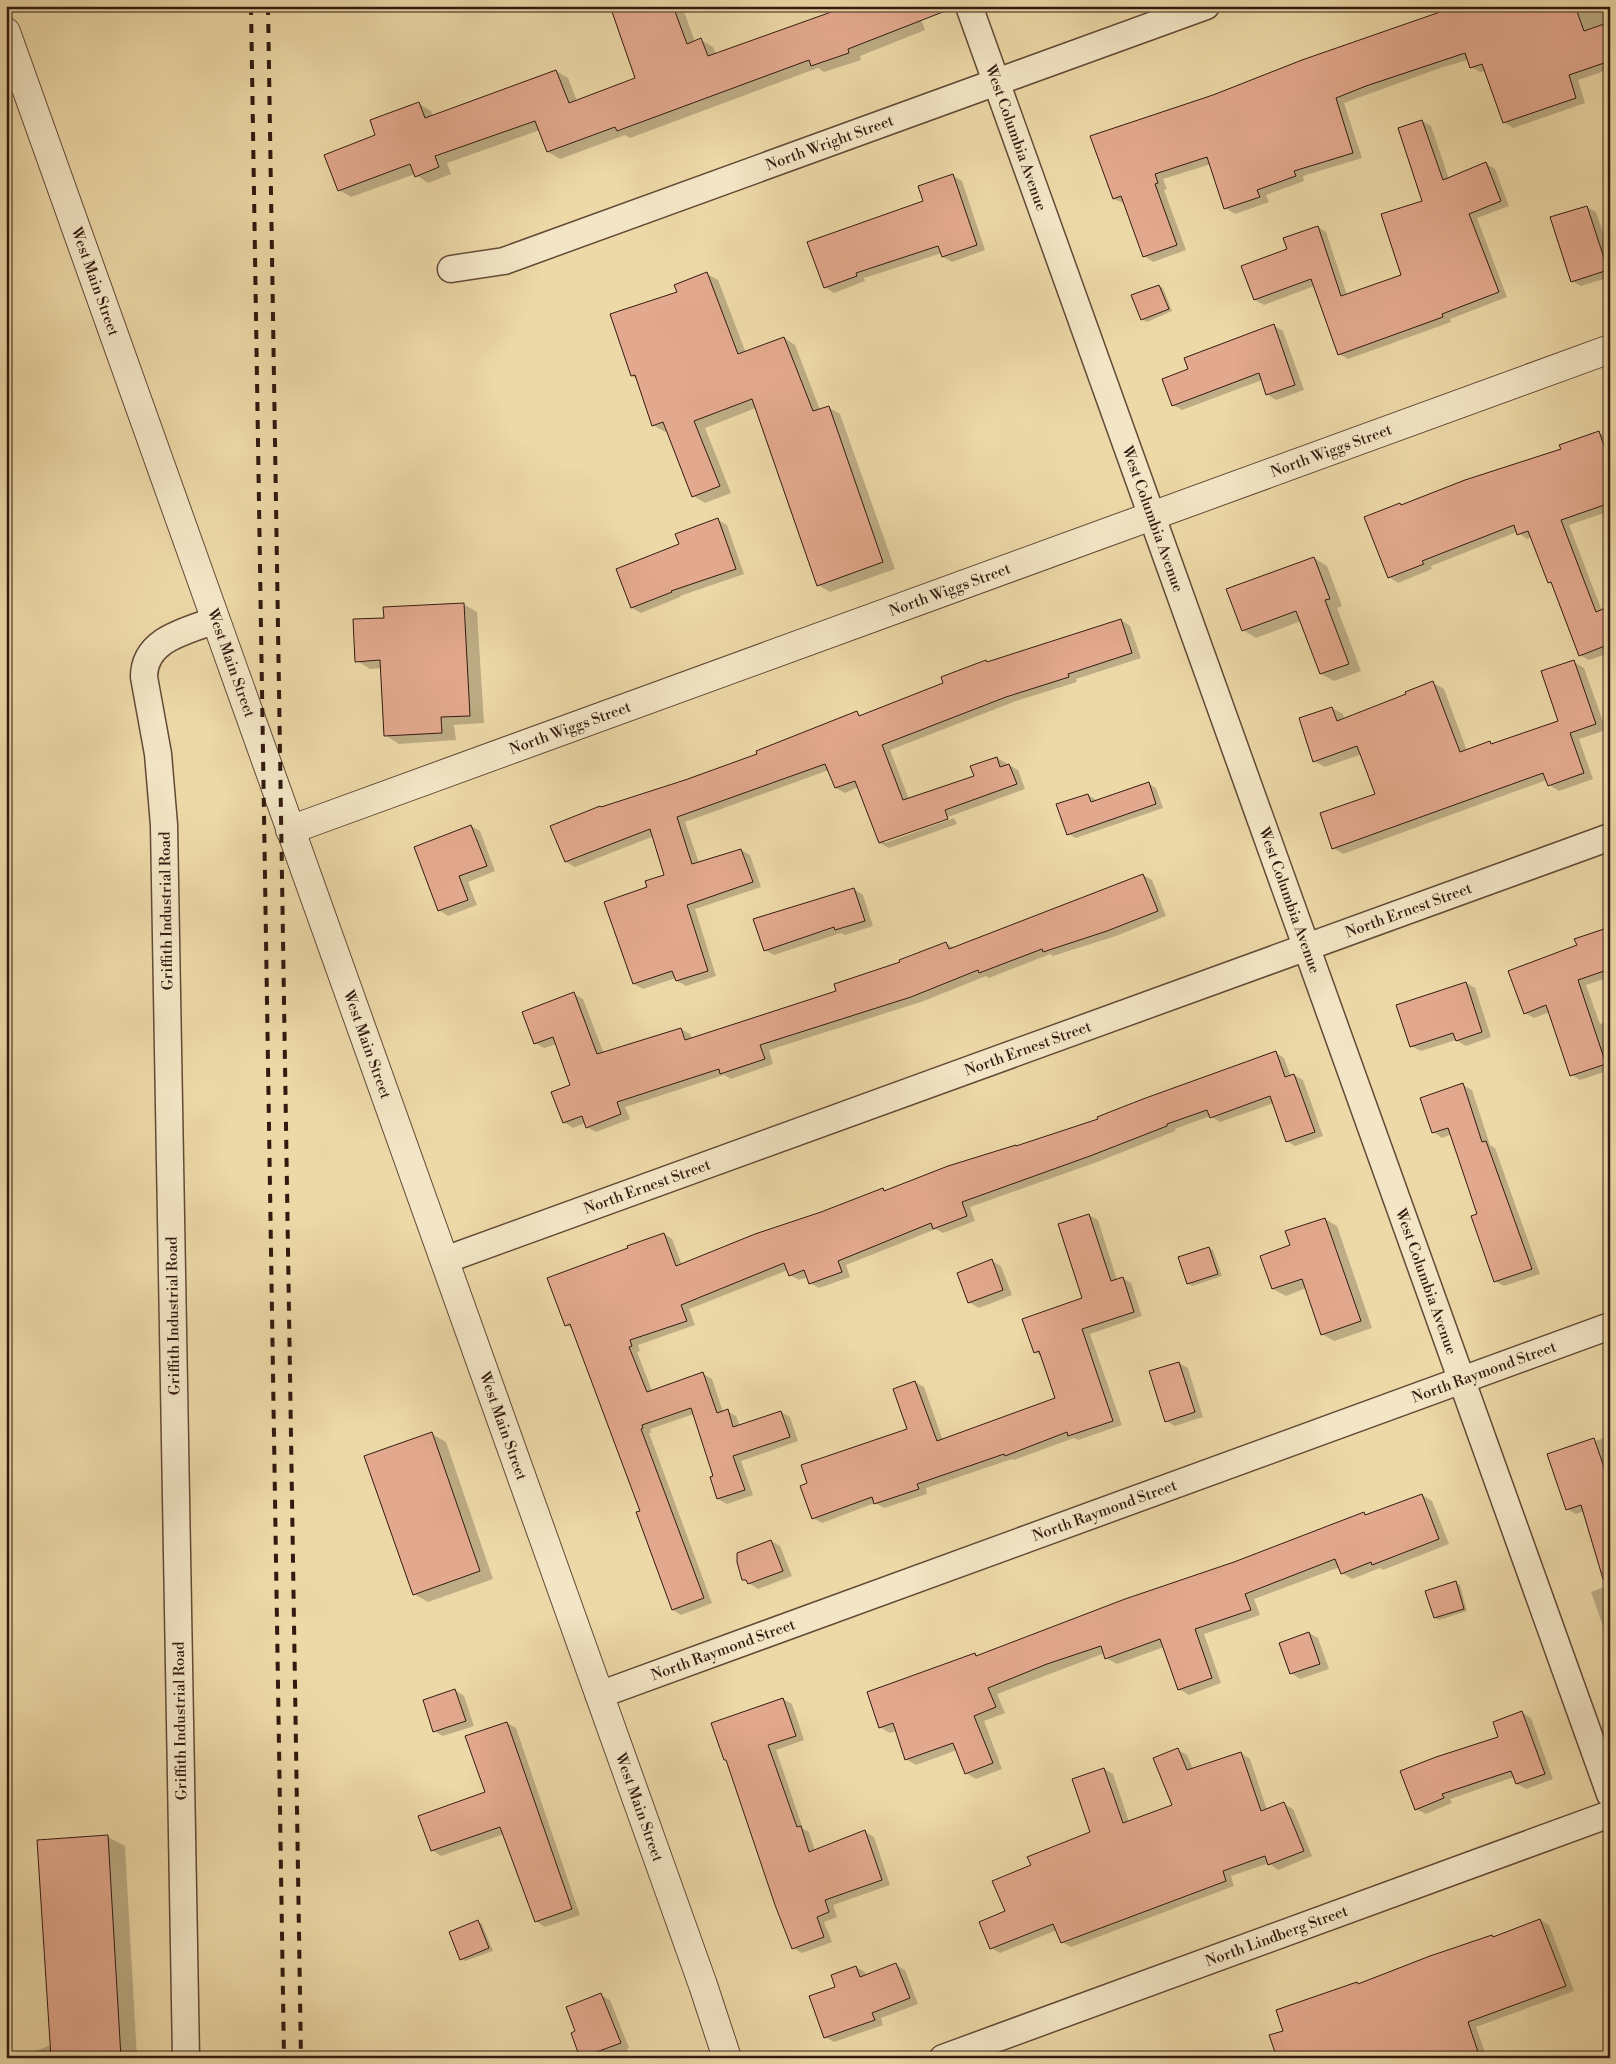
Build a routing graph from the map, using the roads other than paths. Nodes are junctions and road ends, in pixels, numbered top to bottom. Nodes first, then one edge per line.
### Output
1 (969, 6) edge
2 (1206, 6) edge
3 (6, 32) edge
4 (996, 82) junction
5 (451, 268) dead end
6 (1610, 349) edge
7 (1152, 516) junction
8 (216, 620) junction
9 (290, 830) junction
10 (1610, 838) edge
11 (1306, 948) junction
12 (445, 1260) junction
13 (1610, 1326) edge
14 (1461, 1380) junction
15 (599, 1695) junction
16 (1610, 1794) edge
17 (1610, 1814) edge
18 (186, 2058) edge
19 (727, 2058) edge
20 (942, 2058) edge

1 - 4 street, West Columbia Avenue
2 - 4 street, North Wright Street
3 - 8 street, West Main Street
4 - 5 street, North Wright Street
4 - 7 street, West Columbia Avenue
6 - 7 street, North Wiggs Street
7 - 9 street, North Wiggs Street
7 - 11 street, West Columbia Avenue
8 - 9 street, West Main Street
8 - 18 street, Griffith Industrial Road
9 - 12 street, West Main Street
10 - 11 street, North Ernest Street
11 - 12 street, North Ernest Street
11 - 14 street, West Columbia Avenue
12 - 15 street, West Main Street
13 - 14 street, North Raymond Street
14 - 15 street, North Raymond Street
14 - 16 street, West Columbia Avenue
15 - 19 street, West Main Street
17 - 20 street, North Lindberg Street

